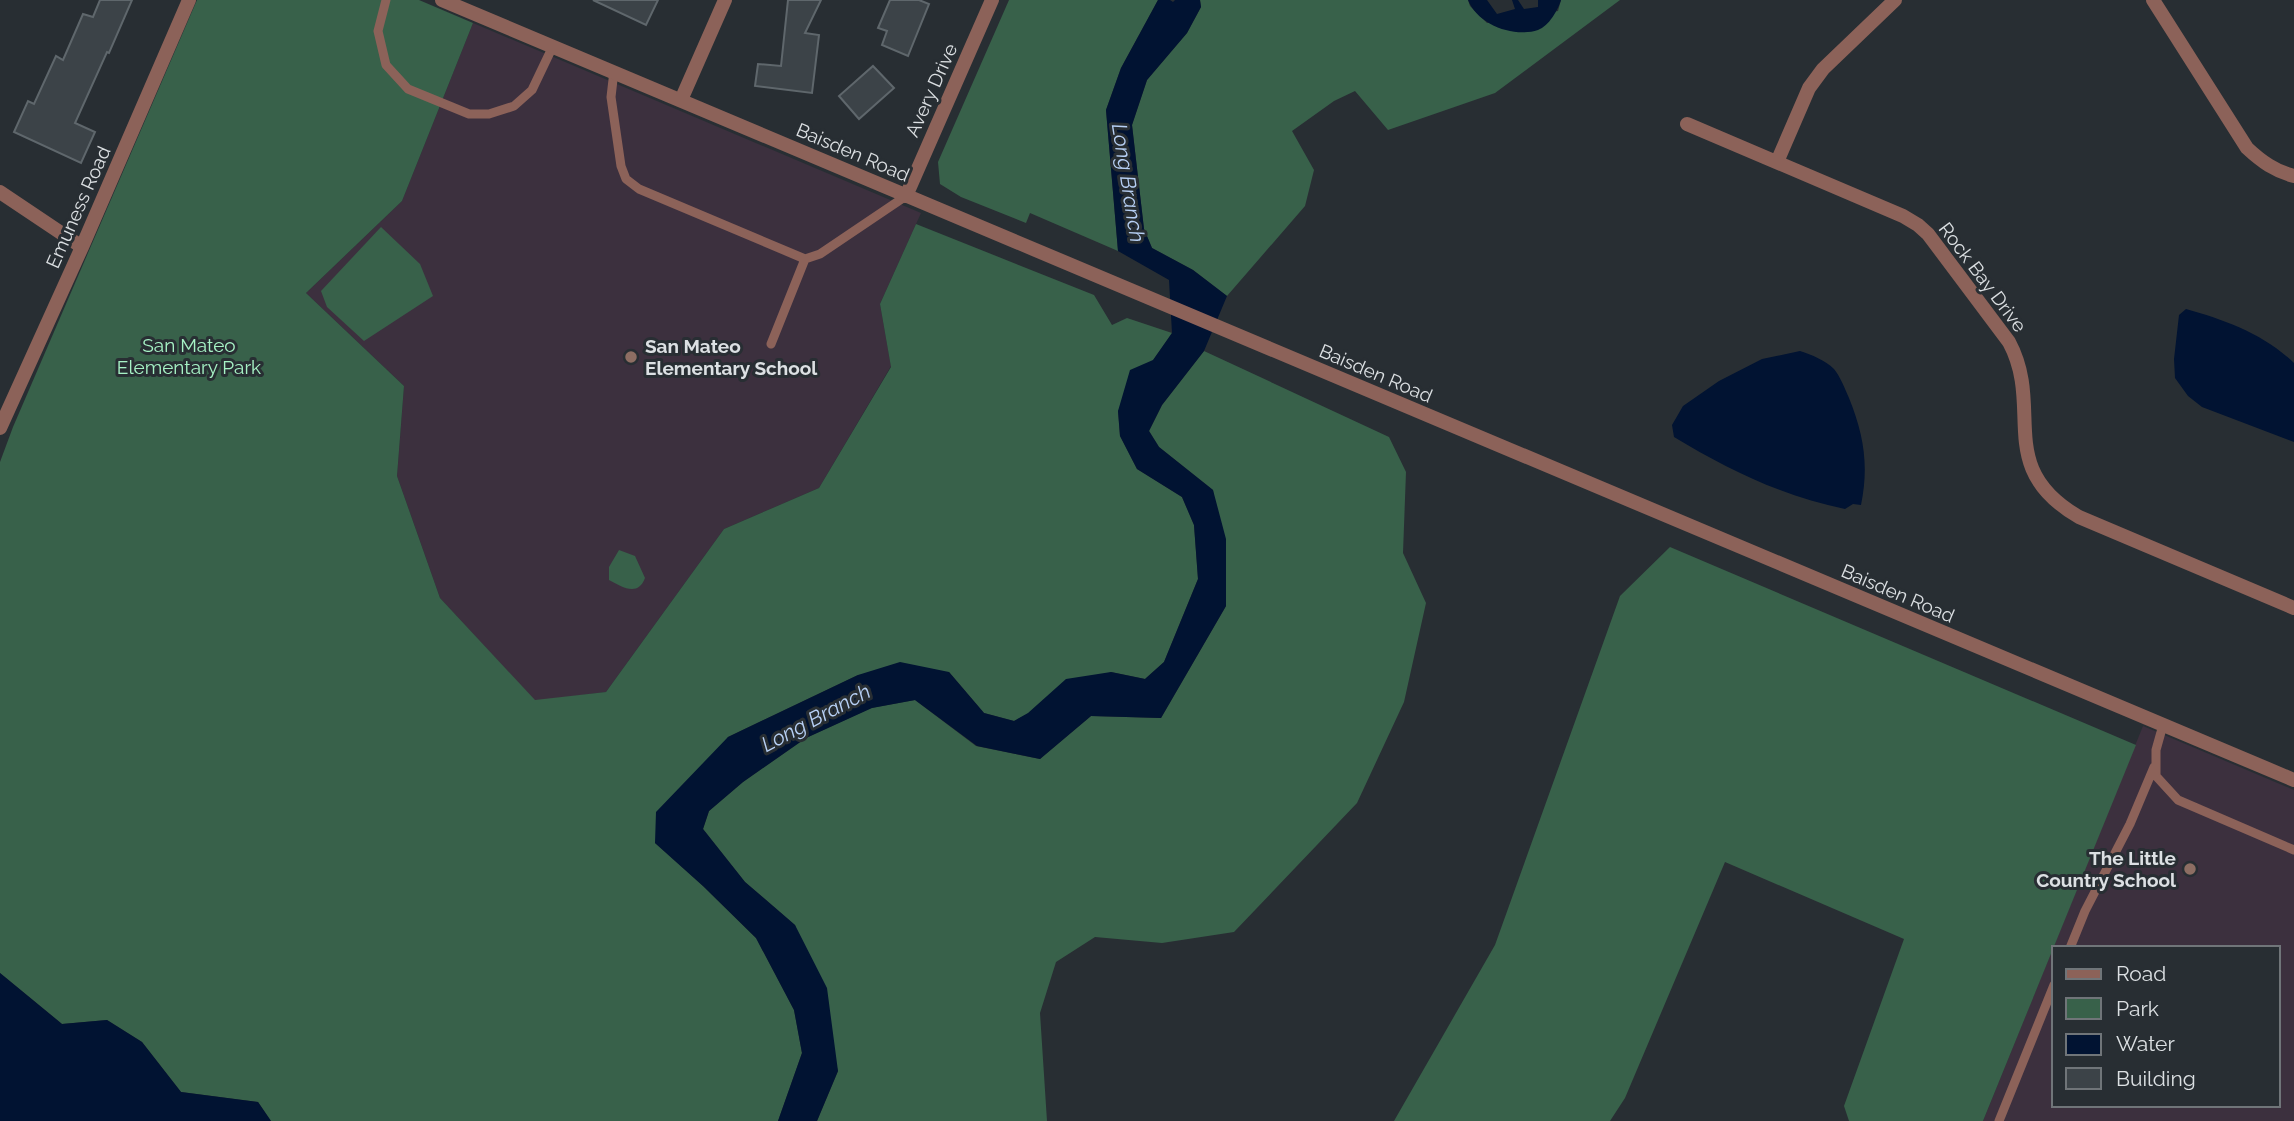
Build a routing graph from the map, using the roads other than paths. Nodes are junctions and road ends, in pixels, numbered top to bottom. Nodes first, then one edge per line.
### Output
1 (188, 0) edge
2 (386, 0) edge
3 (725, 0) edge
4 (992, 0) edge
5 (1895, 0) edge
6 (2153, 0) edge
7 (451, 2) edge
8 (552, 46) junction
9 (614, 71) junction
10 (681, 100) junction
11 (1687, 124) dead end
12 (1777, 162) junction
13 (2294, 176) edge
14 (0, 191) edge
15 (906, 196) junction
16 (82, 247) junction
17 (805, 259) junction
18 (771, 344) dead end
19 (0, 428) edge
20 (2294, 608) edge
21 (2163, 725) junction
22 (2156, 762) junction
23 (2294, 780) edge
24 (2294, 850) edge
25 (2071, 946) edge
26 (2052, 990) edge
27 (1999, 1121) edge

1 - 16 street, Emuness Road
2 - 8 lane
3 - 10 street
4 - 15 street, Avery Drive
5 - 12 street
6 - 13 street
7 - 8 street, Baisden Road
8 - 9 street, Baisden Road
9 - 10 street, Baisden Road
9 - 17 lane
10 - 15 street, Baisden Road
11 - 12 street, Rock Bay Drive
12 - 20 street, Rock Bay Drive
14 - 16 street
15 - 17 lane
15 - 21 street, Baisden Road
16 - 19 street, Emuness Road
17 - 18 lane
21 - 22 lane
21 - 23 street, Baisden Road
22 - 24 lane
22 - 25 lane
26 - 27 lane

